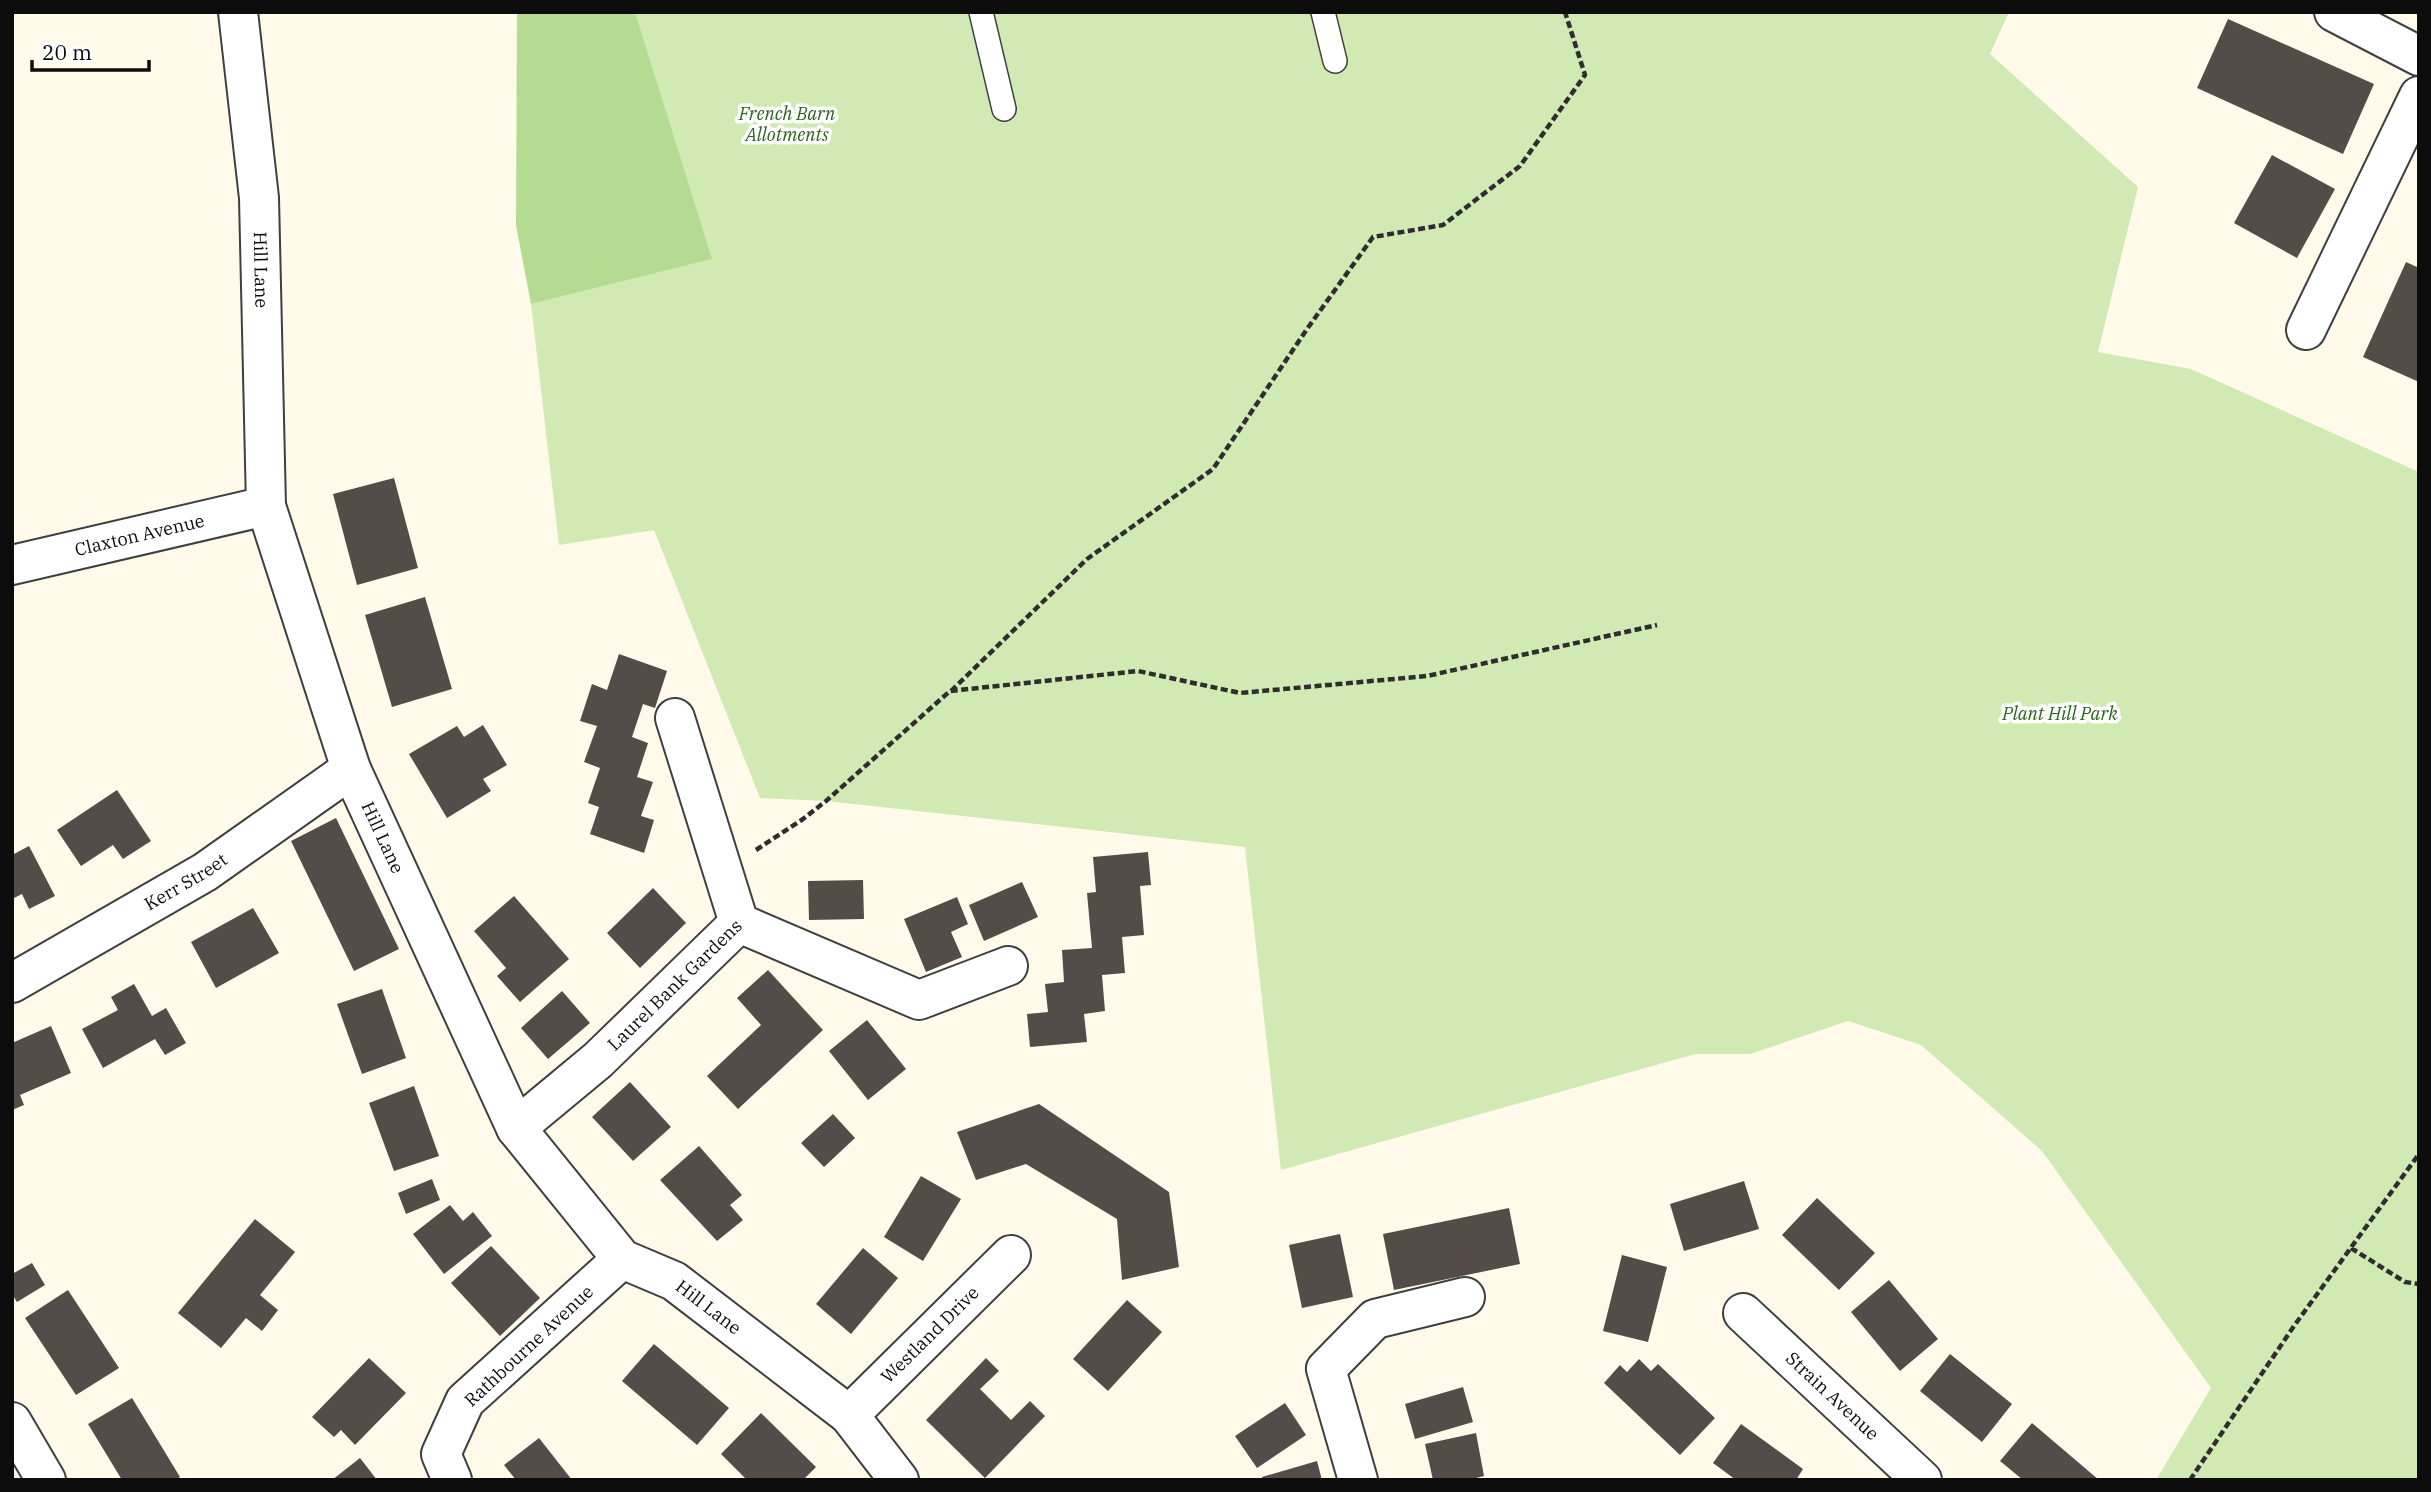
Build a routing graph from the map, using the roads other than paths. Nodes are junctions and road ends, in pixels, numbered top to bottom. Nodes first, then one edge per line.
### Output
1 (238, 12) edge
2 (981, 12) edge
3 (1323, 12) edge
4 (2334, 12) edge
5 (2419, 56) edge
6 (1335, 61) dead end
7 (2419, 96) edge
8 (1004, 109) dead end
9 (2306, 330) dead end
10 (266, 506) junction
11 (12, 565) edge
12 (675, 718) dead end
13 (351, 769) junction
14 (739, 923) junction
15 (1008, 966) dead end
16 (12, 983) edge
17 (516, 1128) junction
18 (1011, 1255) dead end
19 (622, 1259) junction
20 (1465, 1297) dead end
21 (1743, 1313) dead end
22 (849, 1415) junction
23 (12, 1422) edge
24 (46, 1480) edge
25 (452, 1480) edge
26 (899, 1480) edge
27 (1358, 1480) edge
28 (1922, 1480) edge

1 - 10 street, Hill Lane
2 - 8 lane
3 - 6 lane
4 - 5 street
7 - 9 street
10 - 11 street, Claxton Avenue
10 - 13 street, Hill Lane
12 - 14 street
13 - 16 street, Kerr Street
13 - 17 street, Hill Lane
14 - 15 street, Laurel Bank Gardens
14 - 17 street, Laurel Bank Gardens
17 - 19 street, Hill Lane
18 - 22 street, Westland Drive
19 - 22 street, Hill Lane
19 - 25 street, Rathbourne Avenue
20 - 27 street
21 - 28 street, Strain Avenue
22 - 26 street, Hill Lane
23 - 24 street

